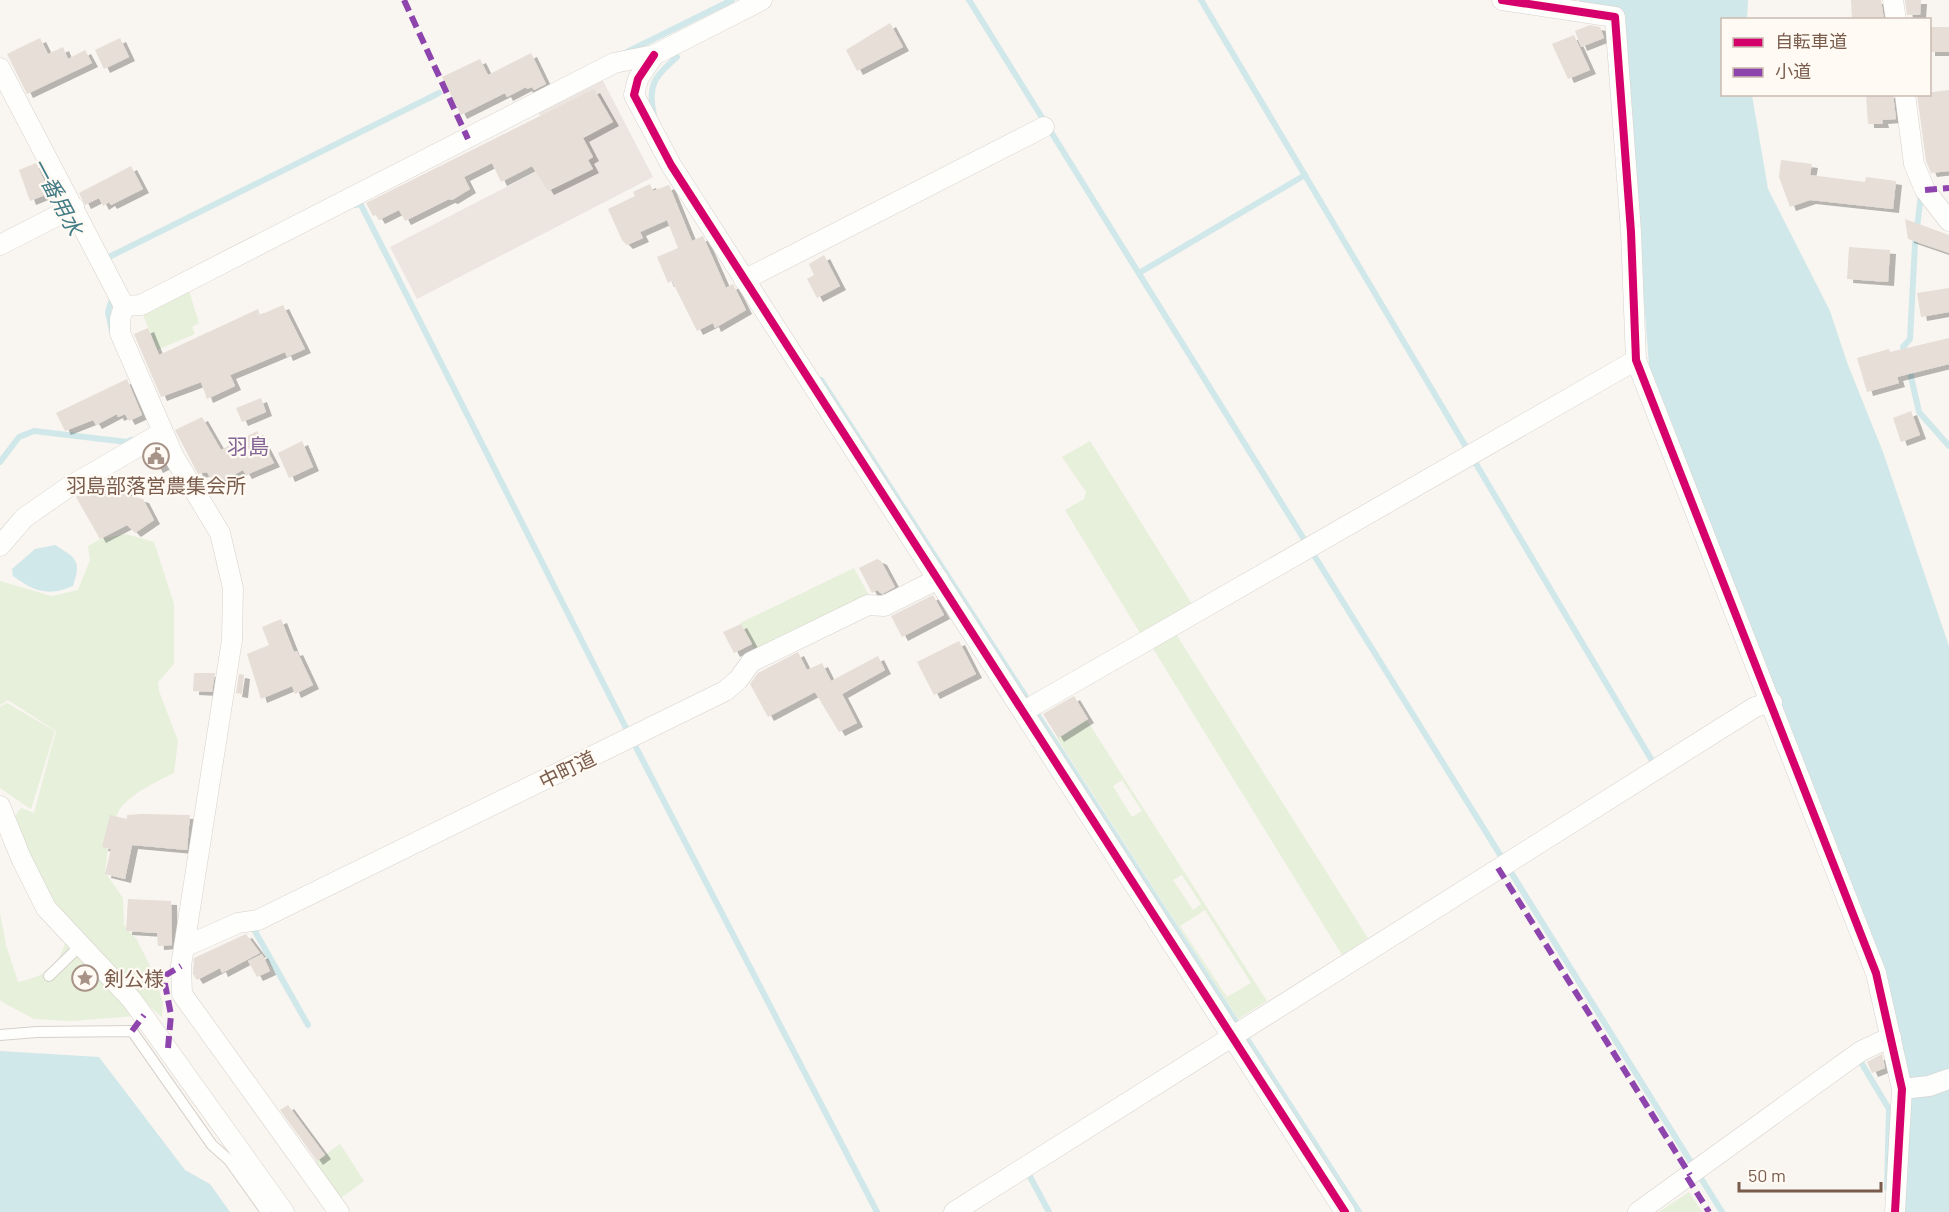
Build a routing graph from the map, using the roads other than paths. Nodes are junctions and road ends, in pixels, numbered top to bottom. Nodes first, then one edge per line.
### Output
1 (762, 0) edge
2 (1502, 0) edge
3 (1893, 0) edge
4 (1568, 4) edge
5 (1896, 18) edge
6 (654, 55) junction
7 (0, 68) edge
8 (1905, 96) edge
9 (1044, 127) dead end
10 (69, 210) junction
11 (1949, 220) edge
12 (0, 245) edge
13 (744, 280) junction
14 (124, 306) junction
15 (1636, 360) junction
16 (160, 434) junction
17 (0, 546) edge
18 (938, 579) junction
19 (1772, 702) junction
20 (1030, 707) junction
21 (0, 806) edge
22 (81, 945) junction
23 (184, 947) junction
24 (49, 976) dead end
25 (1238, 1031) junction
26 (0, 1035) edge
27 (1891, 1037) junction
28 (1949, 1079) edge
29 (1902, 1089) junction
30 (266, 1212) edge
31 (285, 1212) edge
32 (339, 1212) edge
33 (954, 1212) edge
34 (1345, 1212) edge
35 (1638, 1212) edge
36 (1895, 1212) edge

1 - 6 street
2 - 4 street
3 - 5 street
4 - 15 street
6 - 13 street
6 - 14 street
7 - 10 street
8 - 11 street
9 - 13 street
10 - 12 street
10 - 14 street
13 - 18 street
14 - 16 street
15 - 19 street
15 - 20 street
16 - 17 street
16 - 23 street
18 - 20 street
18 - 23 street, 中町道
19 - 25 street
19 - 27 street
20 - 25 street
21 - 22 street
22 - 24 lane
22 - 31 street
23 - 32 street
25 - 33 street
25 - 34 street
26 - 30 lane
27 - 29 street
27 - 35 street
28 - 29 street
29 - 36 street

